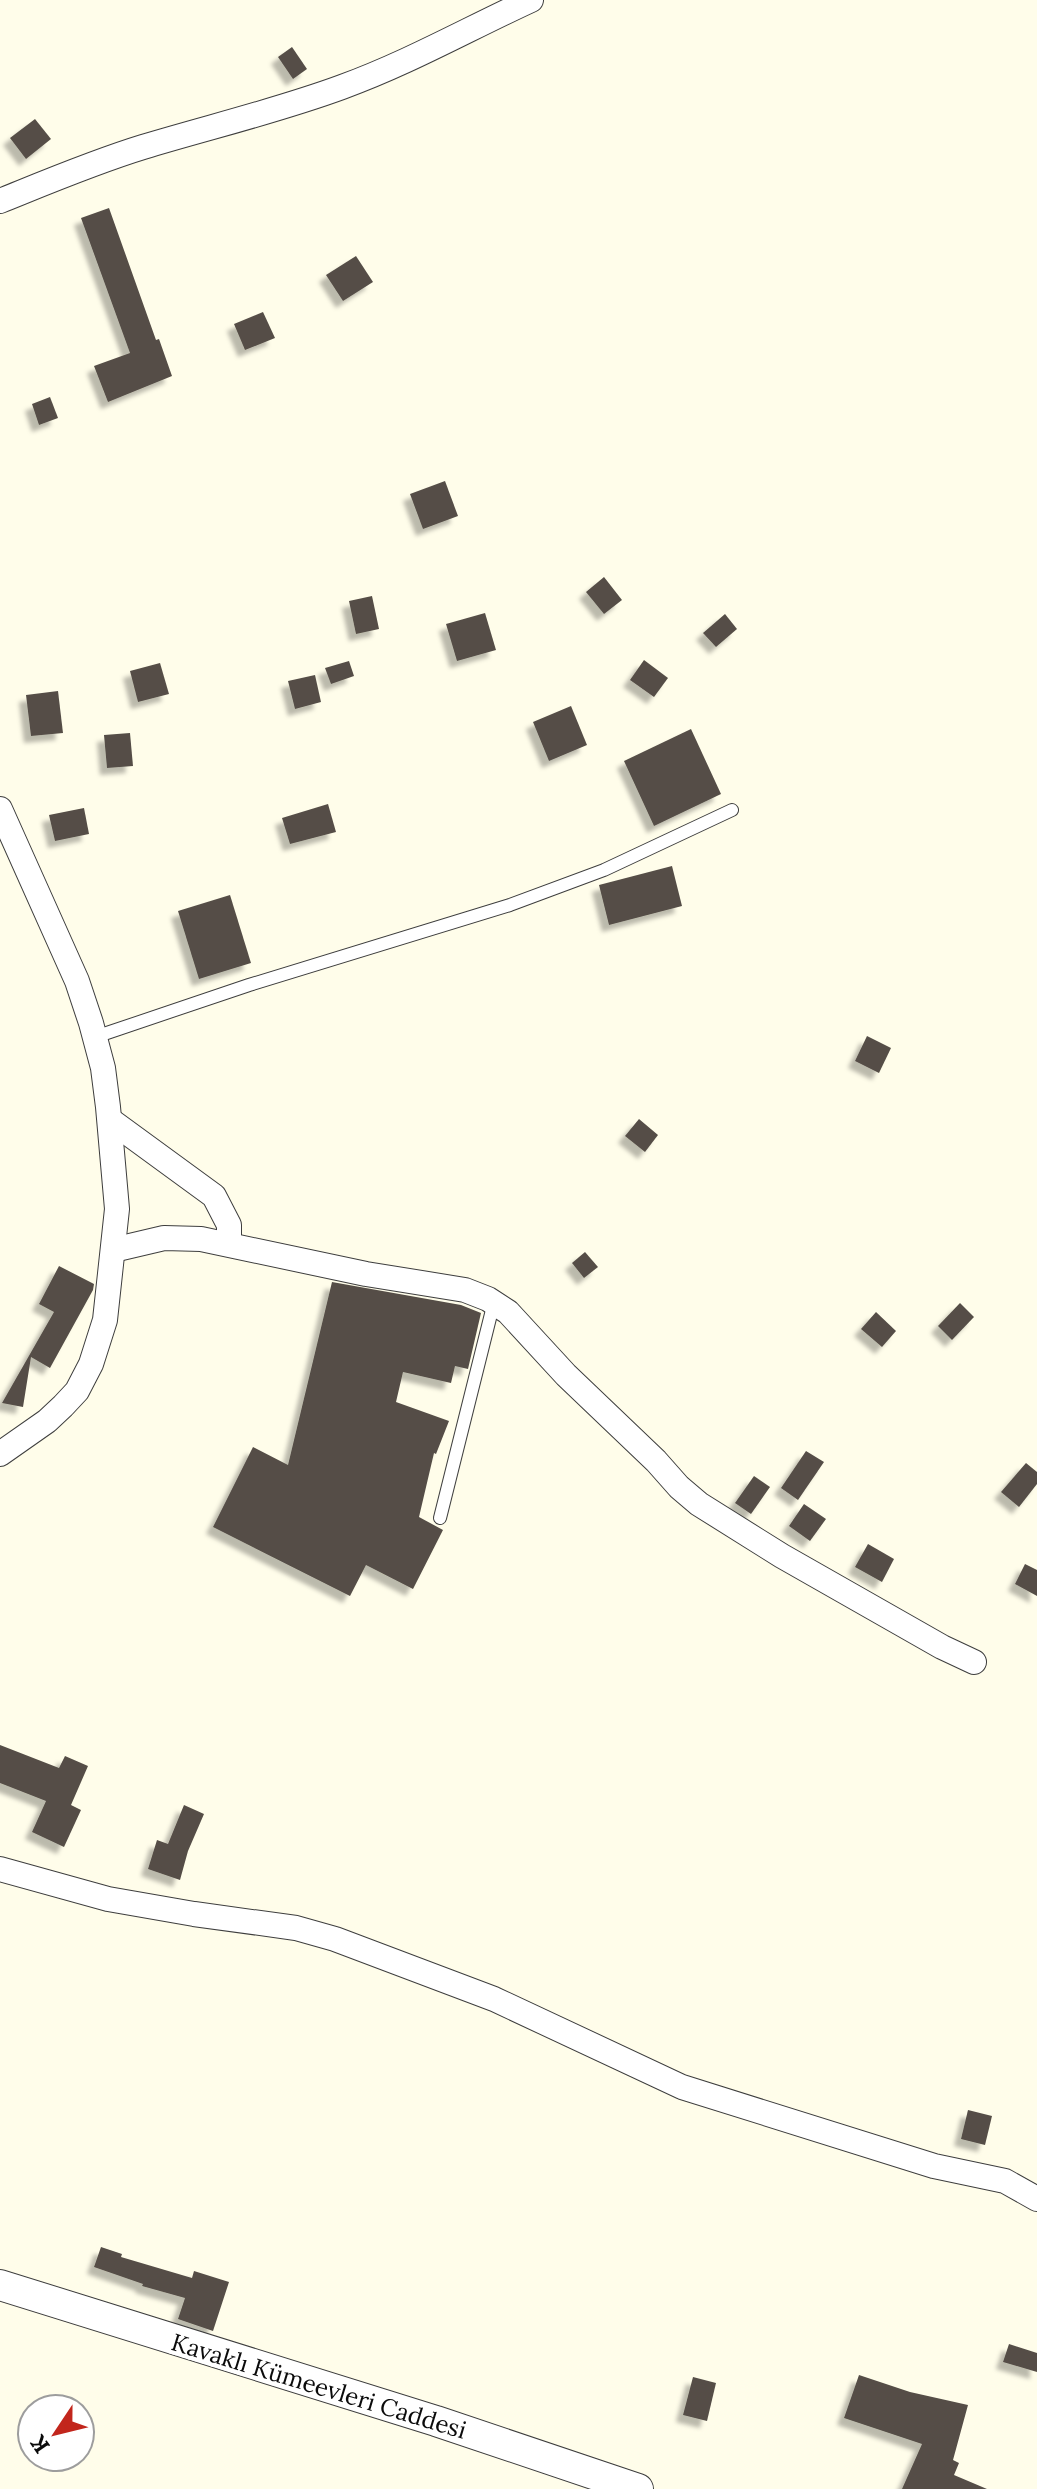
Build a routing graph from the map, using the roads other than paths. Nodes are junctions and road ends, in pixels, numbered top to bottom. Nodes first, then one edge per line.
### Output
1 (531, 0) edge
2 (0, 201) edge
3 (0, 809) edge
4 (732, 810) dead end
5 (95, 1037) junction
6 (110, 1120) junction
7 (229, 1244) junction
8 (113, 1250) junction
9 (494, 1302) junction
10 (0, 1454) edge
11 (440, 1518) dead end
12 (974, 1662) dead end
13 (0, 1869) edge
14 (1037, 2199) edge
15 (0, 2285) edge
16 (638, 2489) edge

1 - 2 street
3 - 5 street
4 - 5 lane
5 - 6 street
6 - 7 street
6 - 8 street
7 - 8 street
7 - 9 street
8 - 10 street
9 - 11 lane
9 - 12 street
13 - 14 street
15 - 16 street, Kavaklı Kümeevleri Caddesi

